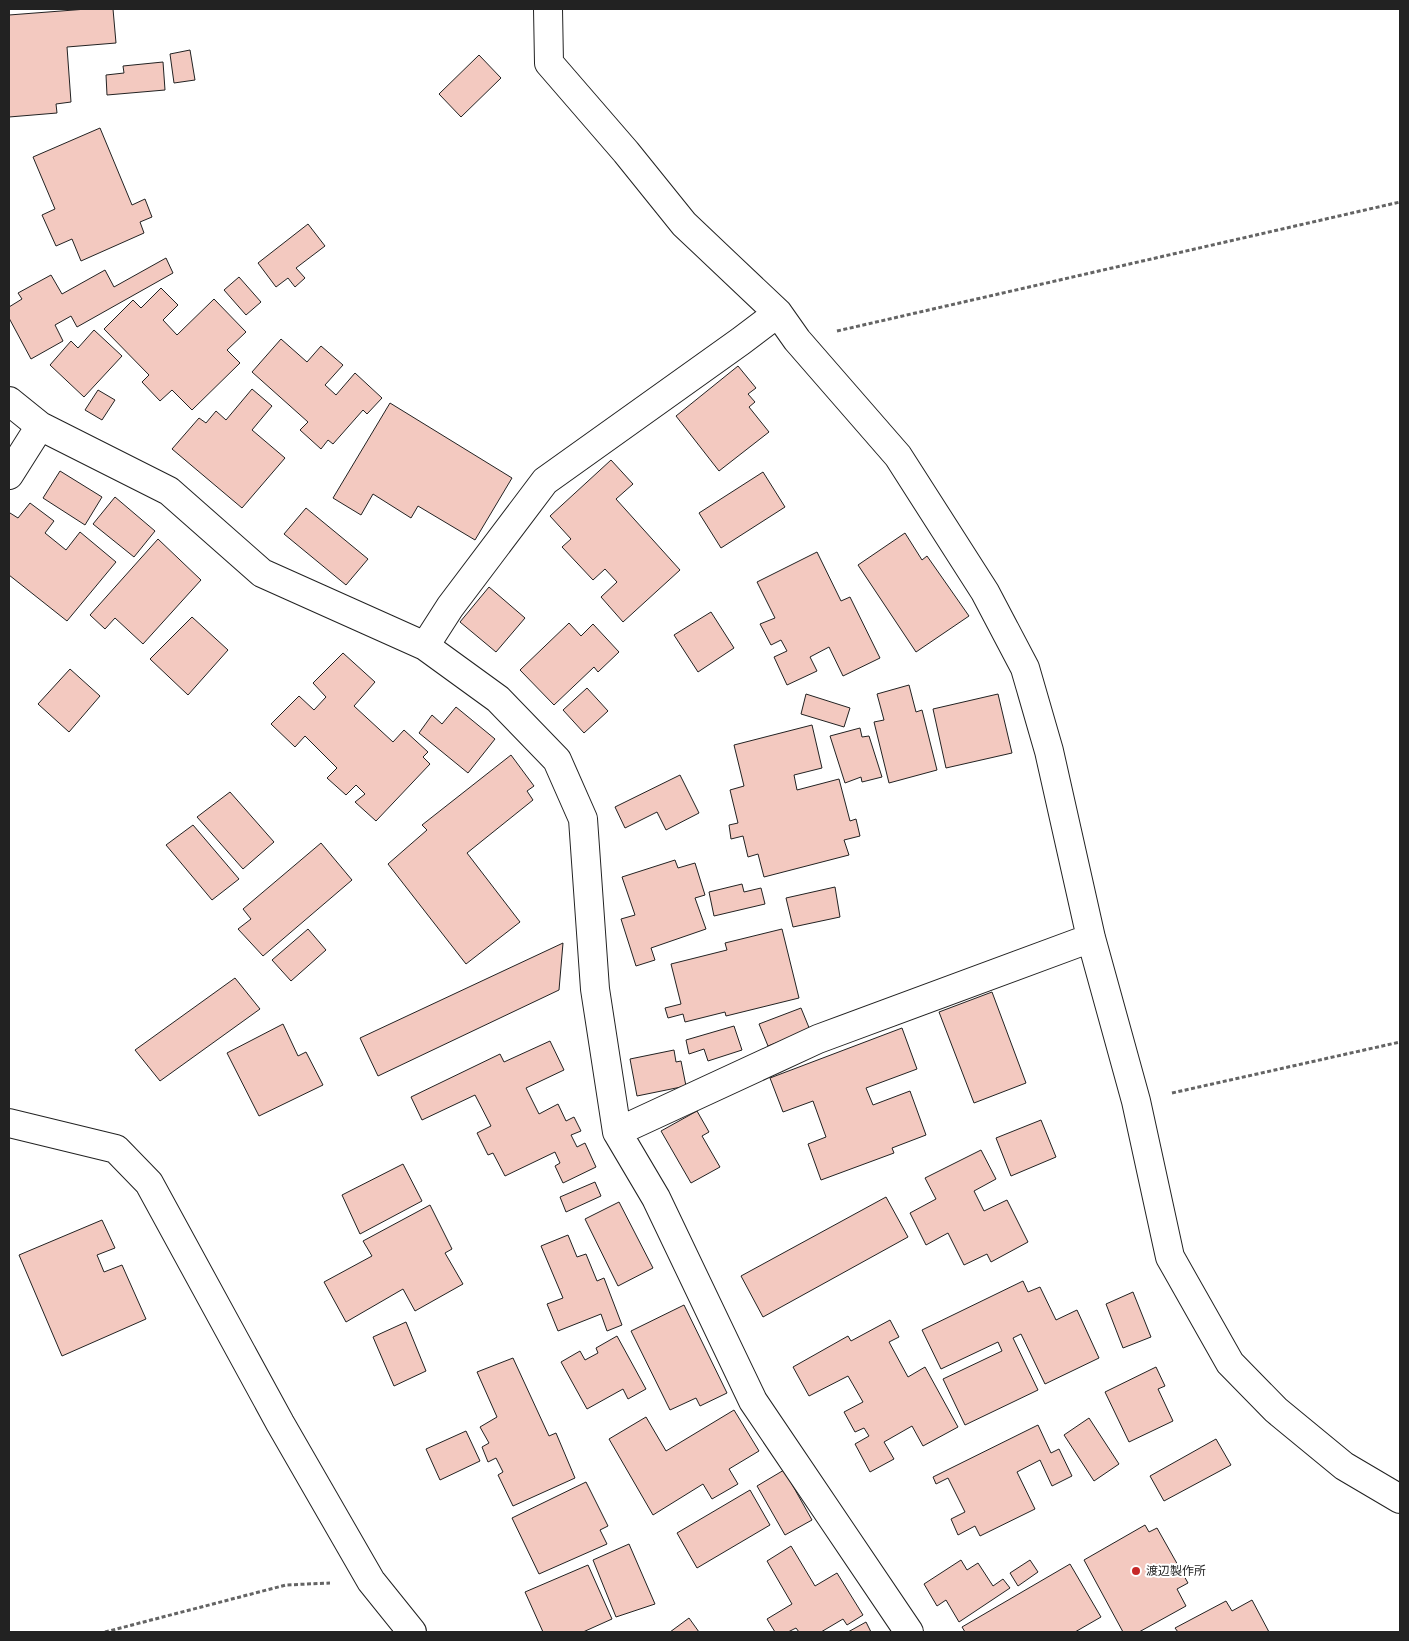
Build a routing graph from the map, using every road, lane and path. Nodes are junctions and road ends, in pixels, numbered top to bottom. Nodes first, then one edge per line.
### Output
1 (548, 9) edge
2 (1400, 202) edge
3 (778, 313) junction
4 (797, 340) junction
5 (9, 401) edge
6 (40, 426) junction
7 (9, 475) edge
8 (425, 646) junction
9 (1091, 938) junction
10 (1400, 1042) edge
11 (1136, 1101) junction
12 (9, 1123) edge
13 (617, 1132) junction
14 (1400, 1499) edge
15 (371, 1581) junction
16 (105, 1632) edge
17 (412, 1632) edge
18 (909, 1632) edge

1 - 3 street
2 - 4 path
3 - 4 street
3 - 8 street
4 - 9 street
5 - 6 street
6 - 7 street
6 - 8 street
8 - 13 street
9 - 11 street
9 - 13 street
10 - 11 path
11 - 14 street
12 - 15 street
13 - 18 street
15 - 16 path
15 - 17 street

